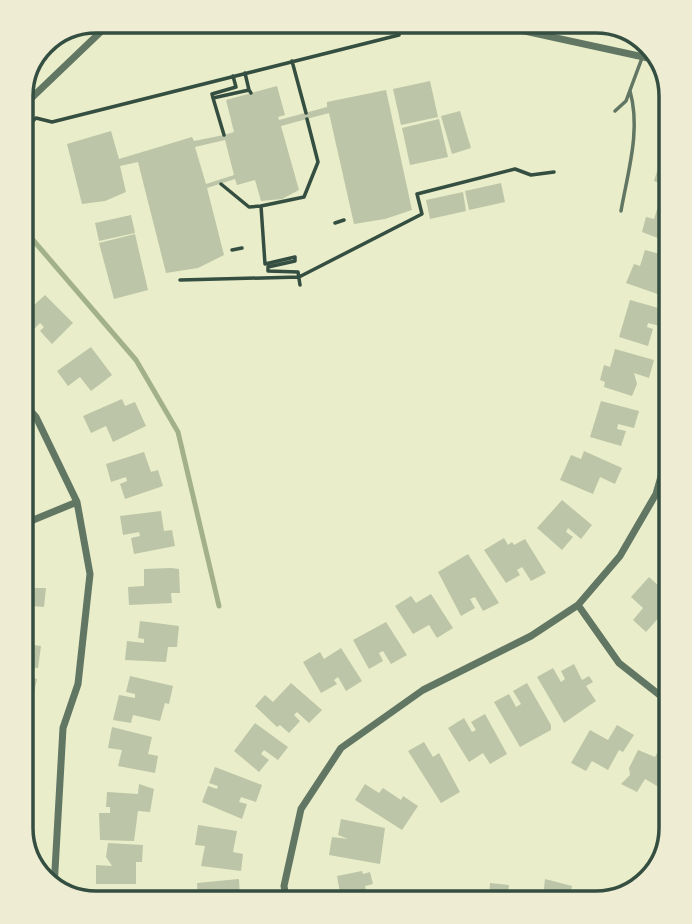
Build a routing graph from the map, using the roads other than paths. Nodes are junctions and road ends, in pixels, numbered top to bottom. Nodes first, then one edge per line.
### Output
1 (99, 33) edge
2 (533, 33) edge
3 (642, 57) junction
4 (645, 58) edge
5 (630, 91) junction
6 (33, 97) edge
7 (615, 111) dead end
8 (621, 211) dead end
9 (33, 414) edge
10 (659, 485) edge
11 (77, 502) junction
12 (33, 520) edge
13 (578, 605) junction
14 (659, 695) edge
15 (55, 875) edge
16 (285, 891) edge

1 - 6 street
2 - 3 street
3 - 4 street
3 - 5 lane
5 - 7 lane
5 - 8 lane
9 - 11 street
10 - 13 street
11 - 12 street
11 - 15 street
13 - 14 street
13 - 16 street

